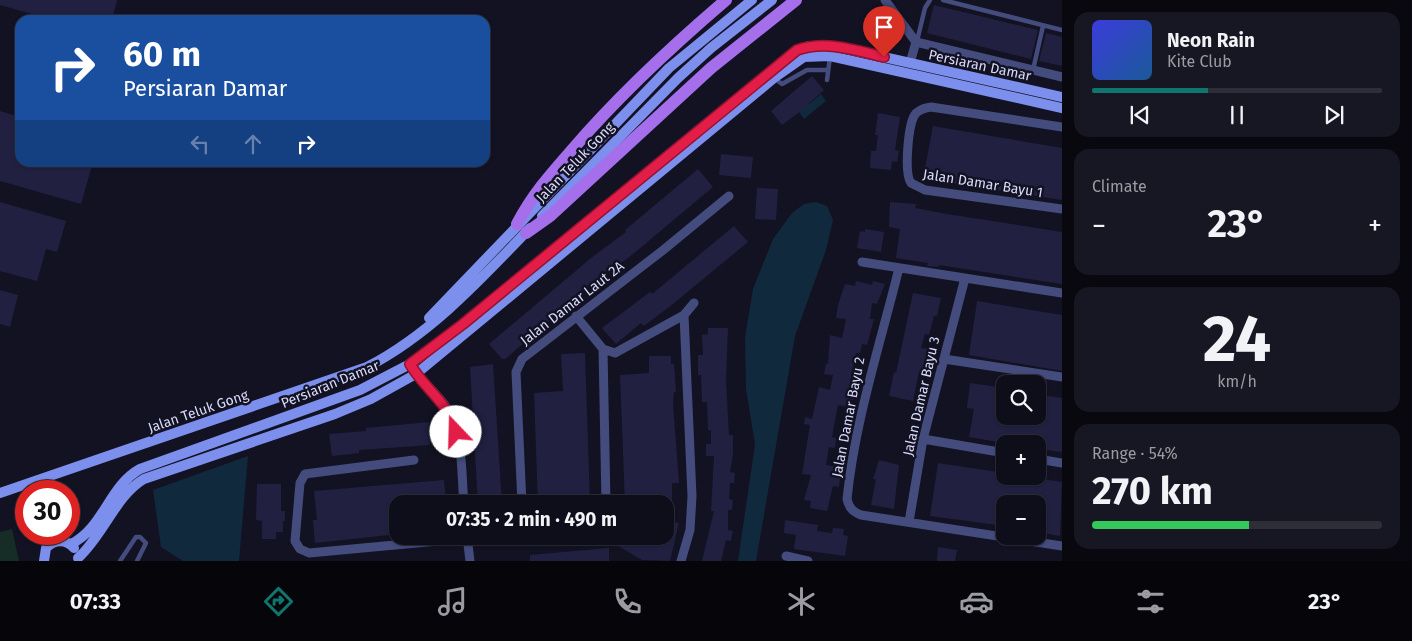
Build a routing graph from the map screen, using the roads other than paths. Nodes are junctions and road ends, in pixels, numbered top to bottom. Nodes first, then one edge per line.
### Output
1 (726, 0) edge
2 (752, 0) edge
3 (772, 0) edge
4 (796, 0) edge
5 (885, 0) edge
6 (930, 0) edge
7 (943, 0) edge
8 (1043, 26) junction
9 (1062, 30) edge
10 (916, 42) junction
11 (830, 56) junction
12 (910, 63) junction
13 (828, 70) junction
14 (1033, 70) junction
15 (1062, 77) edge
16 (774, 78) junction
17 (827, 80) dead end
18 (1062, 97) edge
19 (1062, 108) edge
20 (1062, 127) edge
21 (729, 196) dead end
22 (1062, 210) edge
23 (522, 228) junction
24 (862, 262) dead end
25 (899, 268) junction
26 (965, 278) junction
27 (1062, 293) edge
28 (694, 303) dead end
29 (684, 315) junction
30 (576, 316) junction
31 (603, 349) junction
32 (944, 359) junction
33 (410, 364) junction
34 (416, 374) junction
35 (1062, 377) edge
36 (923, 439) junction
37 (996, 452) edge
38 (414, 460) dead end
39 (1046, 460) edge
40 (1062, 463) edge
41 (53, 480) edge
42 (15, 490) edge
43 (0, 493) edge
44 (463, 495) edge
45 (522, 495) edge
46 (606, 495) edge
47 (909, 522) junction
48 (80, 538) edge
49 (48, 545) edge
50 (71, 545) edge
51 (389, 545) edge
52 (468, 545) edge
53 (1062, 546) edge
54 (786, 556) dead end
55 (78, 560) edge
56 (44, 561) edge
57 (120, 561) edge
58 (137, 561) edge
59 (470, 561) edge
60 (681, 561) edge
61 (808, 561) edge

1 - 23 main road
2 - 23 street, Jalan Teluk Gong
3 - 23 street, Jalan Teluk Gong
4 - 23 main road
5 - 10 street
6 - 10 lane
7 - 8 lane
8 - 9 lane
8 - 14 lane
10 - 12 street
10 - 14 street
11 - 13 lane
11 - 16 street, Persiaran Damar
11 - 19 street, Persiaran Damar
12 - 18 street, Persiaran Damar
12 - 33 street, Persiaran Damar
13 - 16 lane
13 - 17 lane
14 - 15 street
16 - 34 street, Persiaran Damar
20 - 22 street, Jalan Damar Bayu 1
21 - 30 street, Jalan Damar Laut 2A
23 - 41 street, Jalan Teluk Gong
24 - 25 street
25 - 26 street
25 - 47 street, Jalan Damar Bayu 2
26 - 27 street
26 - 32 street, Jalan Damar Bayu 3
28 - 29 street
29 - 31 street
29 - 60 street
30 - 31 street
30 - 45 street, Jalan Damar Laut 2A
31 - 46 street
32 - 35 street
32 - 36 street, Jalan Damar Bayu 3
33 - 34 street
33 - 48 street, Persiaran Damar
34 - 44 street
34 - 55 street, Persiaran Damar
36 - 37 street
36 - 47 street, Jalan Damar Bayu 3
38 - 51 street
39 - 40 street
42 - 43 street, Jalan Teluk Gong
47 - 53 street, Jalan Damar Bayu 2
49 - 56 street
50 - 55 street
52 - 59 street
54 - 61 street
57 - 58 lane

